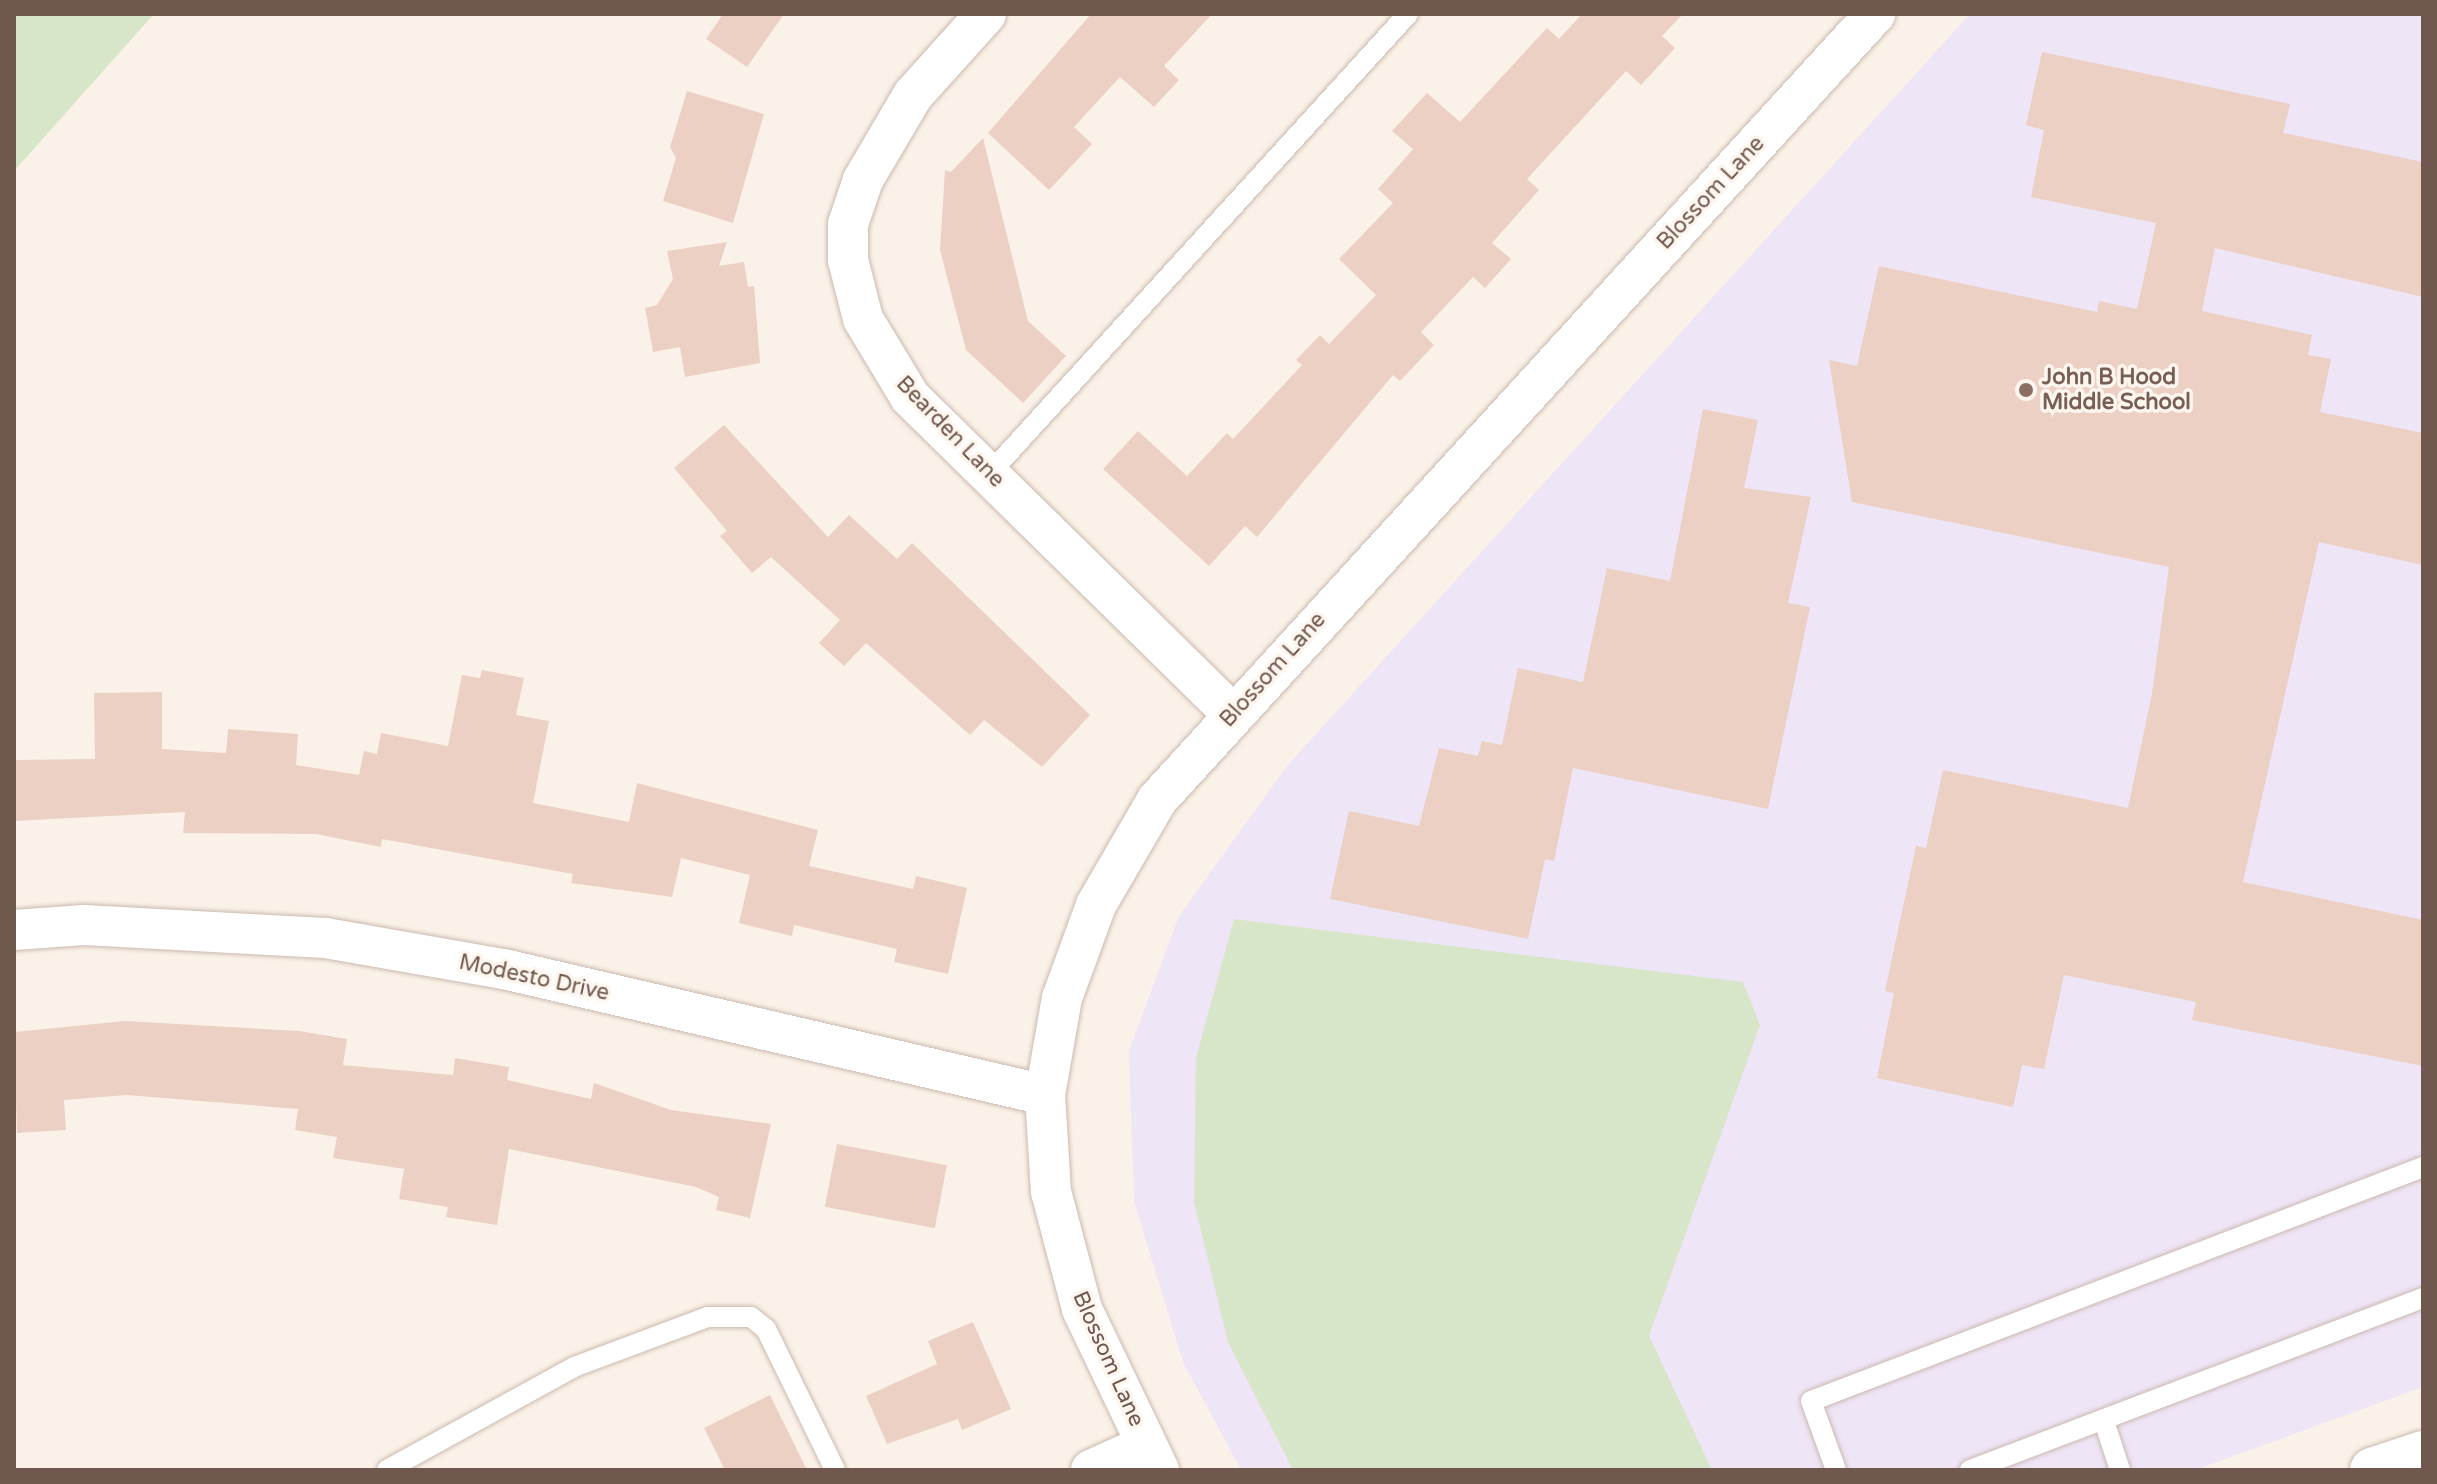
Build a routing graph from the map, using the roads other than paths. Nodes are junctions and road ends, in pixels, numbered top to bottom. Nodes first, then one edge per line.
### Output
1 (986, 14) edge
2 (1408, 14) edge
3 (1875, 14) edge
4 (990, 473) junction
5 (1233, 714) junction
6 (14, 930) edge
7 (1045, 1095) junction
8 (2423, 1167) edge
9 (2423, 1298) edge
10 (2104, 1421) junction
11 (2423, 1453) edge
12 (1152, 1457) edge
13 (387, 1470) edge
14 (835, 1470) edge
15 (1091, 1470) edge
16 (1836, 1470) edge
17 (1970, 1470) edge
18 (2120, 1470) edge
19 (2372, 1470) edge

1 - 4 street, Bearden Lane
2 - 4 lane
3 - 5 street, Blossom Lane
4 - 5 street, Bearden Lane
5 - 7 street, Blossom Lane
6 - 7 street, Modesto Drive
7 - 12 street, Blossom Lane
8 - 16 lane
9 - 10 lane
10 - 17 lane
10 - 18 lane
11 - 19 street
12 - 15 street
13 - 14 lane

